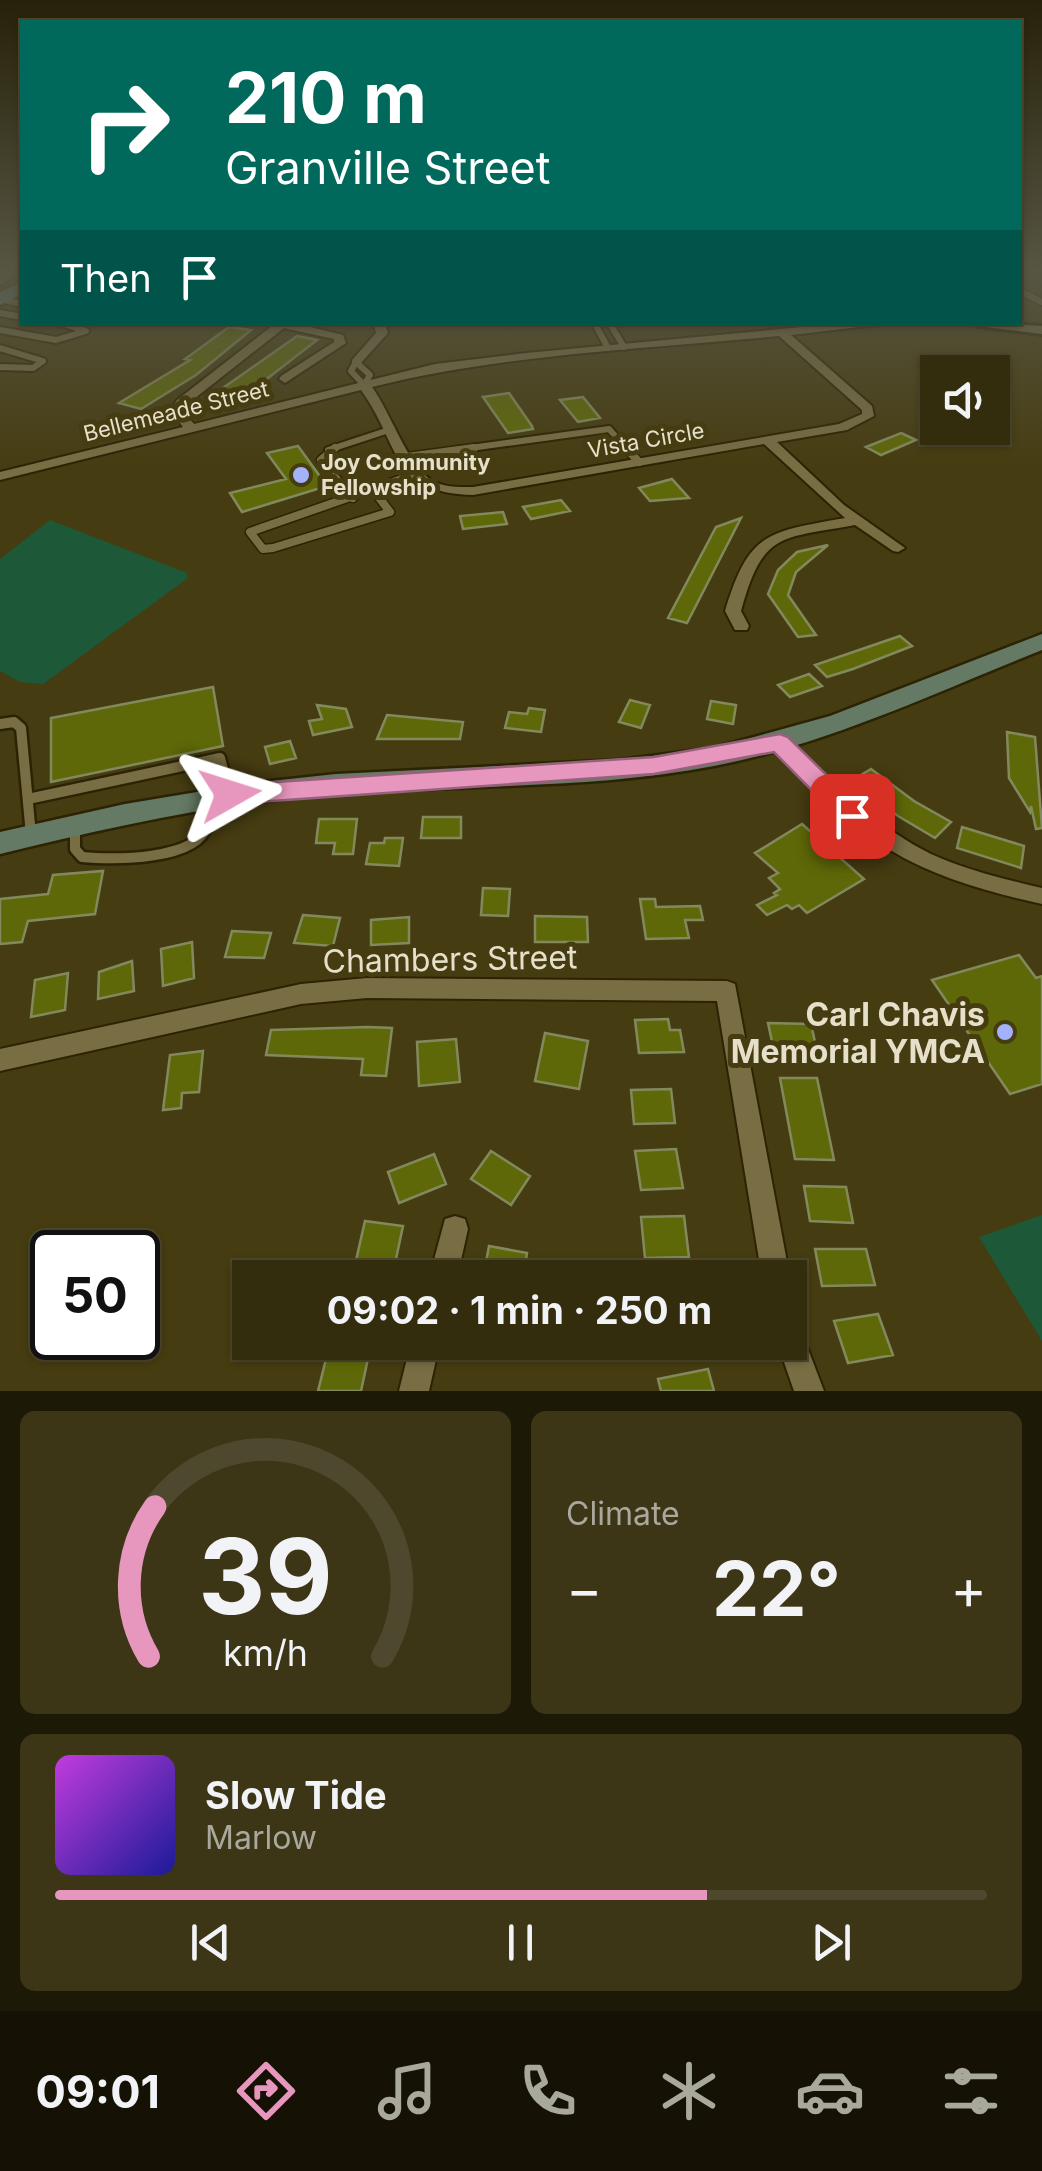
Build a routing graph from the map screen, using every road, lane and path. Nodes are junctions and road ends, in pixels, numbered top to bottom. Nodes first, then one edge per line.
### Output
1 (36, 336) edge
2 (81, 336) edge
3 (267, 336) edge
4 (336, 336) edge
5 (379, 336) edge
6 (601, 336) edge
7 (617, 336) edge
8 (713, 336) edge
9 (786, 336) edge
10 (624, 347) junction
11 (0, 348) edge
12 (608, 348) junction
13 (356, 362) joint
14 (0, 368) edge
15 (285, 380) dead end
16 (364, 385) junction
17 (190, 428) junction
18 (392, 429) junction
19 (767, 440) junction
20 (407, 456) junction
21 (639, 462) junction
22 (416, 474) junction
23 (0, 476) edge
24 (374, 491) junction
25 (353, 498) junction
26 (854, 521) junction
27 (898, 548) dead end
28 (741, 626) dead end
29 (1042, 641) edge
30 (0, 724) edge
31 (780, 742) junction
32 (217, 797) junction
33 (28, 799) junction
34 (75, 825) junction
35 (31, 835) junction
36 (0, 843) edge
37 (1042, 896) edge
38 (0, 1060) edge
39 (455, 1229) dead end
40 (447, 1260) edge
41 (773, 1260) edge
42 (422, 1360) edge
43 (797, 1360) edge
44 (414, 1391) edge
45 (808, 1391) edge

1 - 2 lane
3 - 17 street
4 - 15 street
5 - 13 street
6 - 12 lane
7 - 10 lane
8 - 10 street, Bellemeade Street
9 - 19 street, Vista Circle
10 - 12 street, Bellemeade Street
11 - 14 lane
12 - 16 street, Bellemeade Street
13 - 16 lane
16 - 17 street, Bellemeade Street
16 - 18 street
17 - 23 street, Bellemeade Street
18 - 20 street
18 - 25 lane
19 - 21 street, Vista Circle
19 - 26 street
20 - 21 lane
20 - 22 street
21 - 22 street, Vista Circle
22 - 24 lane
24 - 25 lane
24 - 25 lane
26 - 27 street
26 - 28 street
29 - 31 main road
30 - 33 lane
31 - 32 main road
31 - 37 street
32 - 33 lane
32 - 34 main road
32 - 34 lane
33 - 35 lane
34 - 35 main road
35 - 36 main road
38 - 41 street, Chambers Street
39 - 40 street
42 - 44 street
43 - 45 street

